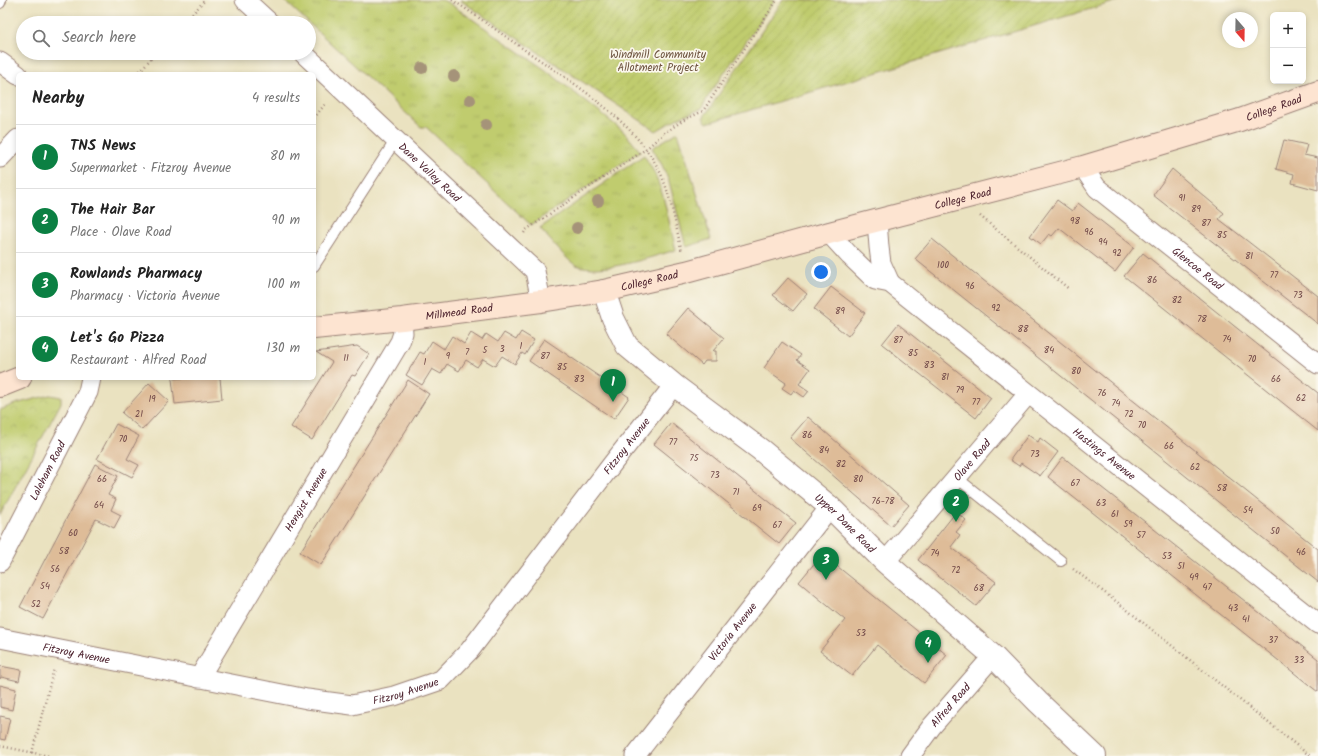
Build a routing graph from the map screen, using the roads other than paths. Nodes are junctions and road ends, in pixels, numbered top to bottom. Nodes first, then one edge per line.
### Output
1 (1, 0) edge
2 (245, 0) edge
3 (0, 3) edge
4 (262, 16) edge
5 (309, 60) edge
6 (0, 62) edge
7 (16, 73) edge
8 (1318, 92) edge
9 (16, 141) edge
10 (395, 141) junction
11 (0, 158) edge
12 (1083, 167) junction
13 (877, 221) junction
14 (829, 233) junction
15 (316, 263) edge
16 (890, 282) junction
17 (604, 291) junction
18 (541, 300) junction
19 (402, 319) junction
20 (316, 328) edge
21 (1318, 364) edge
22 (16, 380) edge
23 (91, 380) edge
24 (674, 385) junction
25 (0, 386) edge
26 (1028, 394) junction
27 (957, 478) junction
28 (830, 507) junction
29 (1061, 561) road end
30 (0, 562) edge
31 (885, 562) junction
32 (1318, 624) edge
33 (0, 638) edge
34 (993, 656) junction
35 (199, 678) junction
36 (635, 756) edge
37 (910, 756) edge
38 (1096, 756) edge

1 - 3 lane
2 - 4 street
5 - 10 street, Dane Valley Road
6 - 7 street
8 - 12 main road, College Road
9 - 11 street
10 - 15 lane
10 - 18 street, Dane Valley Road
12 - 13 main road, College Road
12 - 21 street, Glencoe Road
13 - 14 main road, College Road
13 - 16 street, Hastings Avenue
14 - 16 street, Hastings Avenue
14 - 17 main road, College Road
16 - 26 street, Hastings Avenue
17 - 18 main road, Millmead Road
17 - 24 street, Upper Dane Road
18 - 19 main road, Millmead Road
19 - 20 main road, Millmead Road
19 - 35 street, Hengist Avenue
22 - 25 main road
23 - 30 street, Laleham Road
24 - 28 street, Upper Dane Road
24 - 35 street, Fitzroy Avenue
26 - 27 street, Olave Road
26 - 32 street, Hastings Avenue
27 - 29 lane
27 - 31 street, Olave Road
28 - 31 street, Upper Dane Road
28 - 36 street, Victoria Avenue
31 - 34 street, Upper Dane Road
33 - 35 street, Fitzroy Avenue
34 - 37 street, Alfred Road
34 - 38 street, Upper Dane Road

